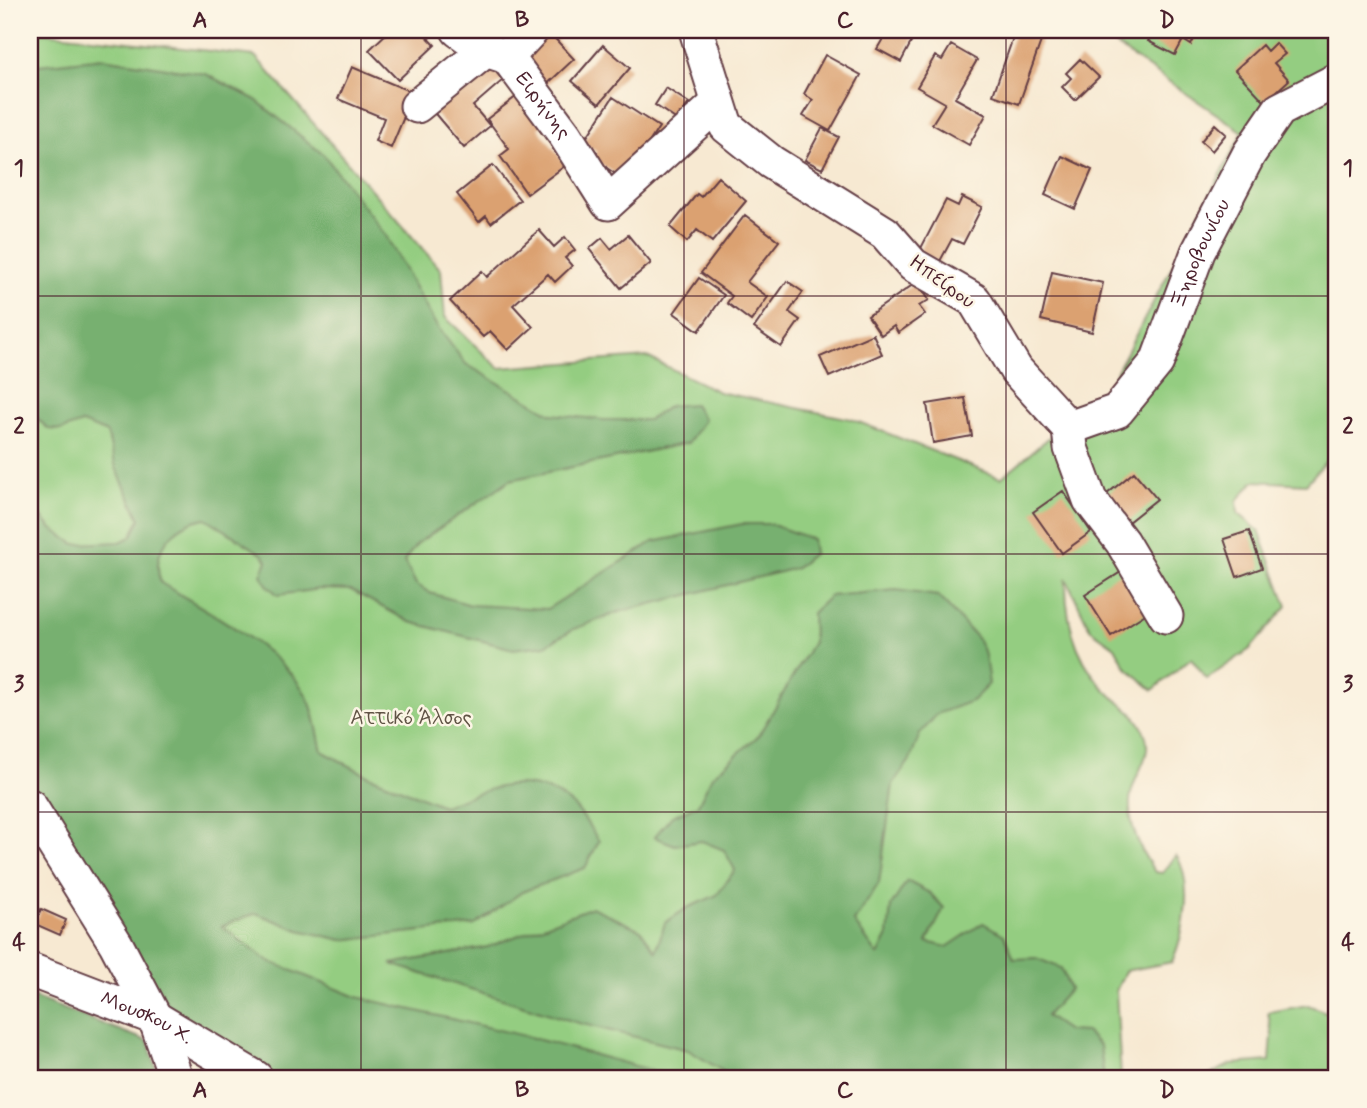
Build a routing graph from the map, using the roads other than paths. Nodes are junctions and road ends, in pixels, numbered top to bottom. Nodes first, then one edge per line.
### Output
1 (458, 30) edge
2 (532, 30) edge
3 (696, 30) edge
4 (497, 54) junction
5 (1337, 80) edge
6 (718, 103) junction
7 (417, 106) dead end
8 (1069, 428) junction
9 (1166, 616) dead end
10 (30, 806) edge
11 (30, 970) edge
12 (155, 1018) junction
13 (176, 1078) edge
14 (256, 1078) edge

1 - 4 street, Ειρήνης
2 - 4 street
3 - 6 street, Ηπείρου
4 - 6 street, Ειρήνης
4 - 7 street
5 - 8 street, Ξηροβουνίου
6 - 8 street, Ηπείρου
8 - 9 street
10 - 12 street
11 - 12 street, Μουσκου Χ.
12 - 13 street
12 - 14 street, Μουσκου Χ.

